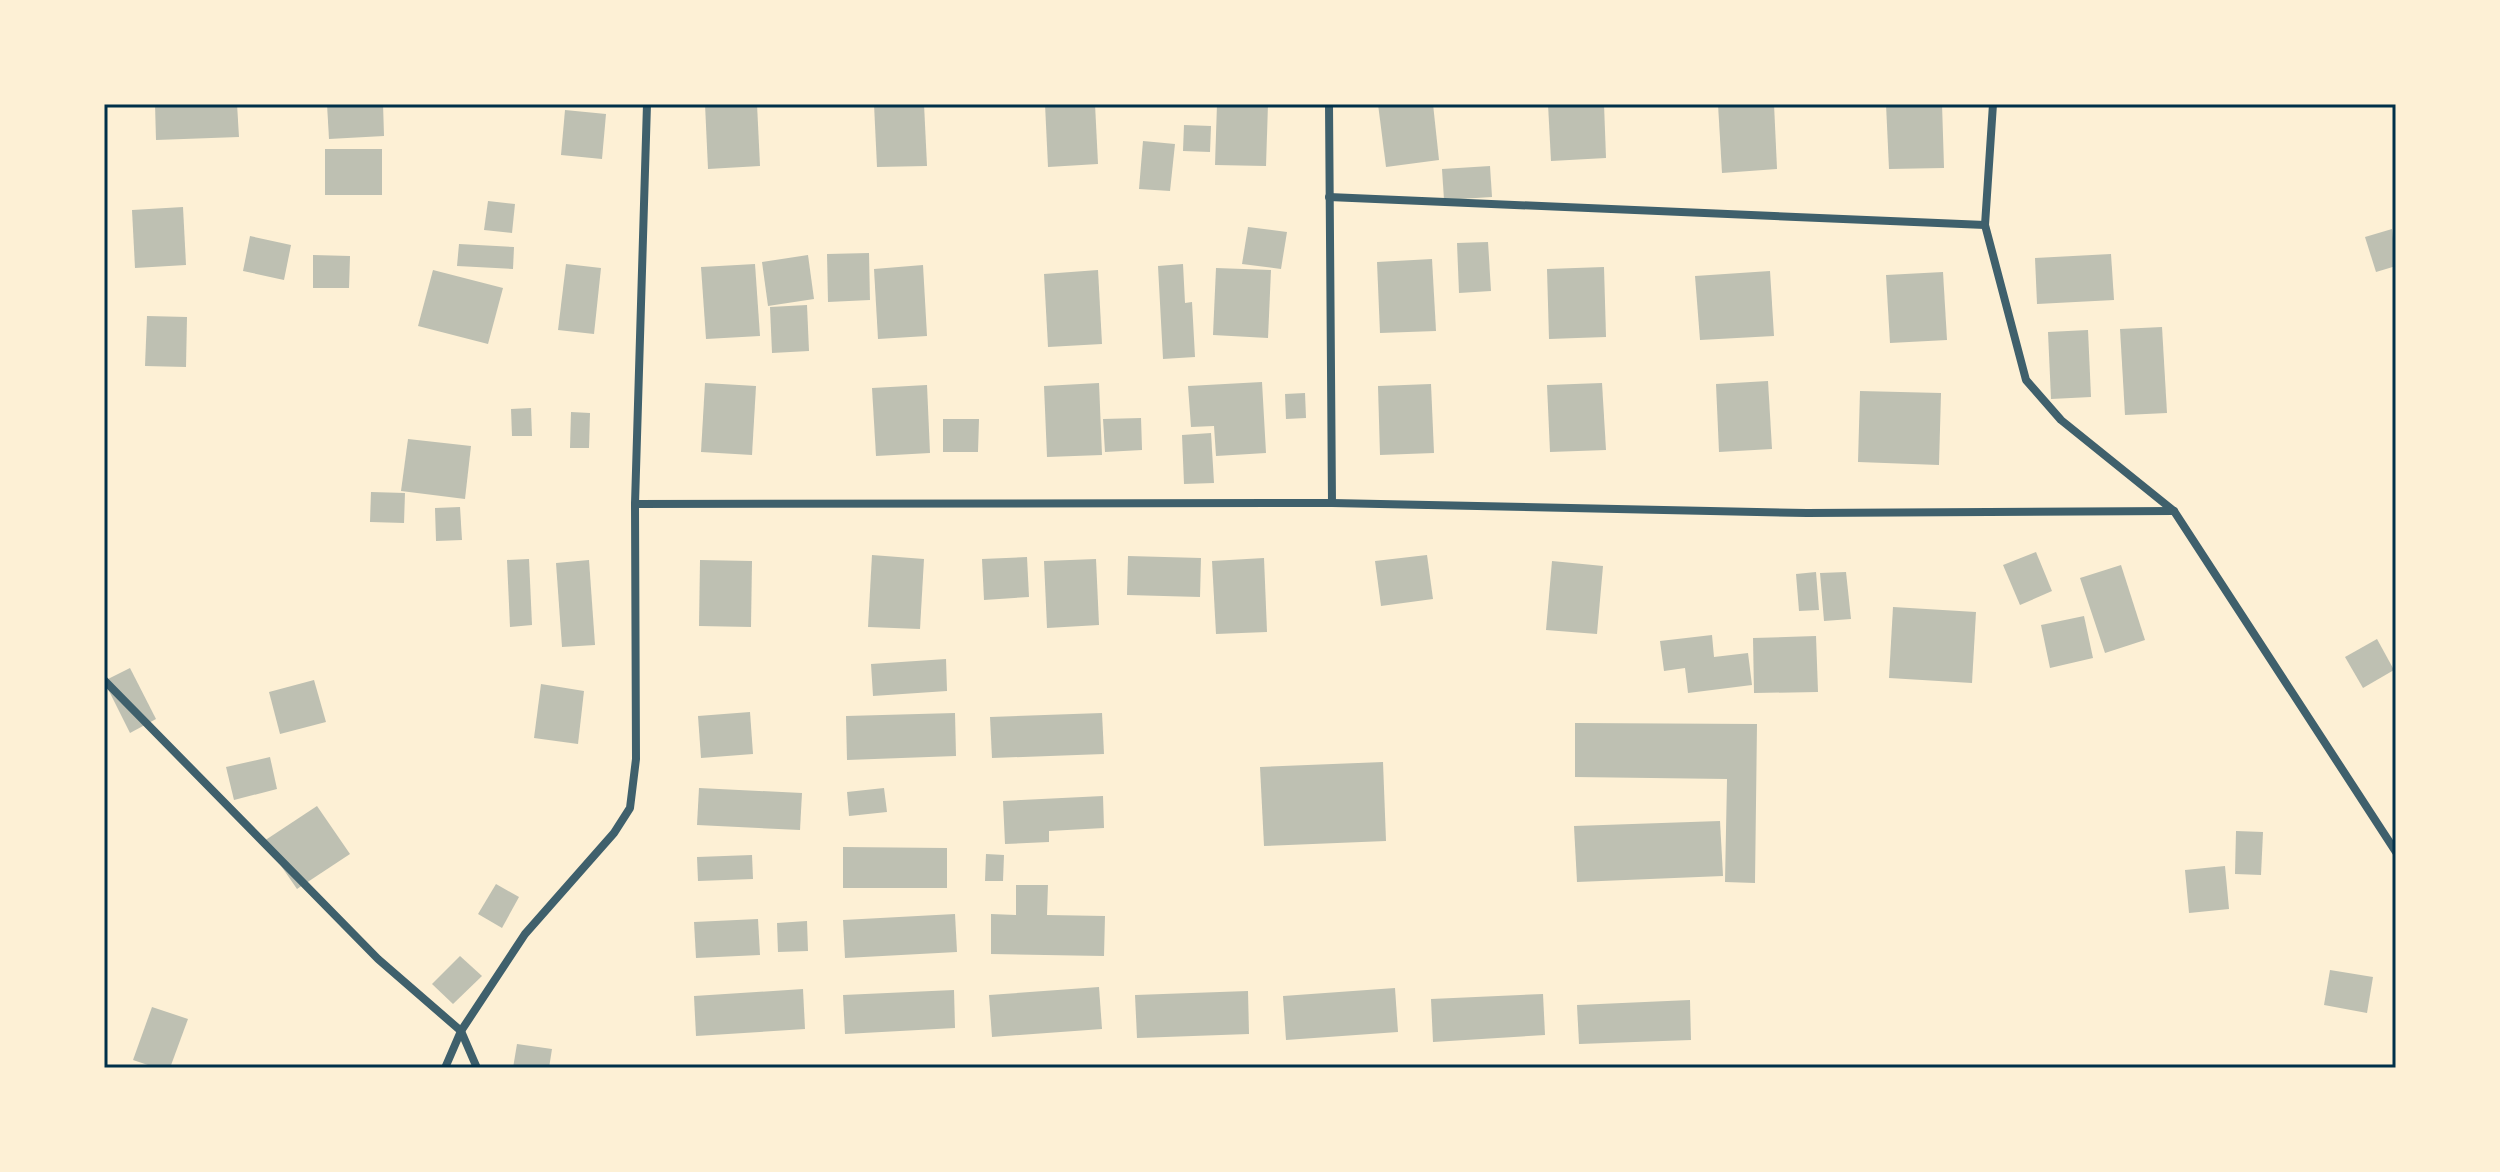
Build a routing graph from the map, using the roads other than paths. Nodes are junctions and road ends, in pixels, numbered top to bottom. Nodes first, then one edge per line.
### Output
1 (647, 104) edge
2 (1329, 104) edge
3 (1993, 104) edge
4 (1329, 197) junction
5 (1985, 225) junction
6 (1332, 503) junction
7 (635, 504) junction
8 (2174, 511) junction
9 (104, 680) edge
10 (2396, 852) edge
11 (461, 1031) junction
12 (445, 1068) edge
13 (477, 1068) edge

1 - 7 street
2 - 4 street
3 - 5 street
4 - 5 street
4 - 6 street
5 - 8 street
6 - 7 street
6 - 8 street
7 - 11 street
8 - 10 street
9 - 11 street
11 - 12 street
11 - 13 street

